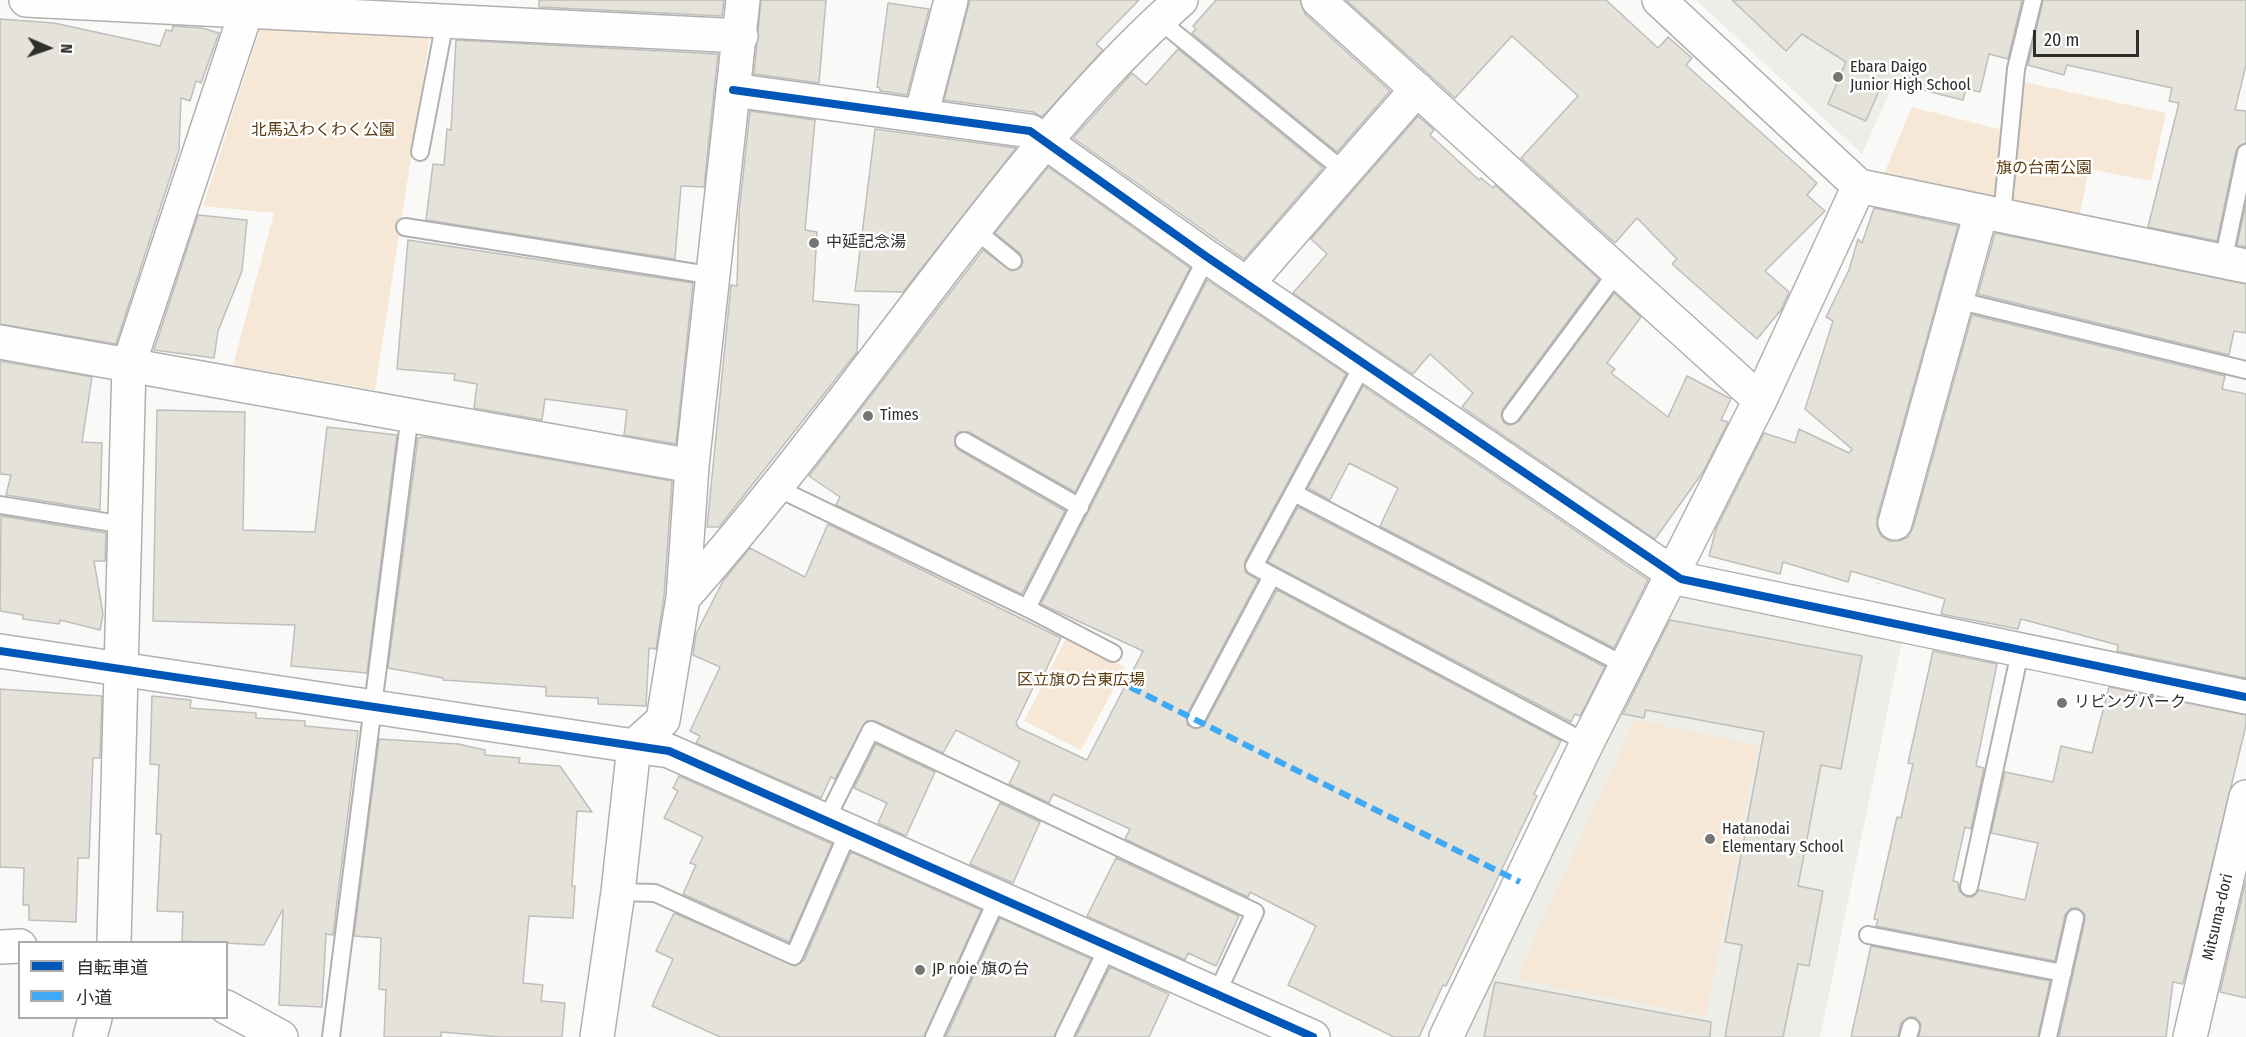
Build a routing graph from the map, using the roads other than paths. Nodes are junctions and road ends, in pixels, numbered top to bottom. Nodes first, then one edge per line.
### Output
1 (26, 0) edge
2 (743, 0) edge
3 (951, 0) edge
4 (1318, 0) edge
5 (1659, 0) edge
6 (2033, 0) edge
7 (248, 6) edge
8 (1170, 10) edge
9 (519, 12) edge
10 (445, 21) junction
11 (741, 36) junction
12 (1417, 89) junction
13 (733, 90) junction
14 (921, 116) junction
15 (1044, 141) junction
16 (420, 152) dead end
17 (2246, 153) edge
18 (1345, 172) junction
19 (1859, 186) junction
20 (1991, 214) junction
21 (405, 227) dead end
22 (974, 230) junction
23 (1207, 257) junction
24 (1012, 261) dead end
25 (2234, 264) edge
26 (1618, 271) junction
27 (715, 276) junction
28 (1247, 284) junction
29 (1956, 300) junction
30 (0, 342) edge
31 (1364, 363) junction
32 (129, 364) junction
33 (2246, 370) edge
34 (1760, 400) junction
35 (410, 414) junction
36 (1511, 414) dead end
37 (964, 441) dead end
38 (692, 466) junction
39 (775, 488) junction
40 (1294, 493) junction
41 (0, 505) edge
42 (1080, 507) junction
43 (1895, 523) road end
44 (125, 525) junction
45 (1672, 573) junction
46 (1272, 576) junction
47 (683, 598) junction
48 (1027, 608) junction
49 (0, 651) edge
50 (2020, 652) junction
51 (1113, 653) dead end
52 (1628, 666) junction
53 (121, 671) junction
54 (2246, 697) edge
55 (373, 707) junction
56 (1196, 719) dead end
57 (1587, 743) junction
58 (634, 746) junction
59 (2246, 796) edge
60 (838, 825) junction
61 (1969, 886) dead end
62 (618, 892) junction
63 (999, 896) junction
64 (2075, 918) dead end
65 (1868, 934) dead end
66 (114, 941) edge
67 (1110, 945) junction
68 (18, 946) edge
69 (0, 947) edge
70 (2063, 973) junction
71 (1217, 993) junction
72 (228, 1008) edge
73 (94, 1019) edge
74 (90, 1037) edge
75 (281, 1037) edge
76 (331, 1037) edge
77 (597, 1037) edge
78 (934, 1037) edge
79 (1064, 1037) edge
80 (1313, 1037) edge
81 (1446, 1037) edge
82 (2048, 1037) edge
83 (2190, 1037) edge

1 - 7 street
2 - 11 street
3 - 14 street
4 - 12 street
5 - 19 street
6 - 20 lane
7 - 10 street
7 - 32 street
8 - 15 street
8 - 18 lane
9 - 10 street
9 - 11 street
10 - 16 lane
11 - 13 street
12 - 18 street
12 - 26 street
13 - 14 street
13 - 27 street
14 - 15 street
15 - 22 street
15 - 23 street
17 - 25 lane
18 - 28 street
19 - 20 street
19 - 34 street
20 - 25 street
20 - 29 street
21 - 27 lane
22 - 24 lane
22 - 39 street
23 - 28 street
23 - 42 lane
26 - 34 street
26 - 36 lane
27 - 38 street
28 - 31 street
29 - 33 lane
29 - 43 street
30 - 32 street
31 - 40 lane
31 - 45 street
32 - 35 street
32 - 44 street
34 - 45 street
35 - 38 street
35 - 55 lane
37 - 42 lane
38 - 47 street
39 - 47 street
39 - 48 lane
40 - 46 lane
40 - 52 lane
41 - 44 lane
42 - 48 lane
44 - 53 street
45 - 50 street
45 - 52 street
46 - 56 lane
46 - 57 lane
47 - 58 street
48 - 51 lane
49 - 53 street
50 - 54 street
50 - 61 lane
52 - 57 street
53 - 55 street
53 - 66 street
55 - 58 street
55 - 76 lane
57 - 81 street
58 - 60 street
58 - 62 street
59 - 83 street, Mitsuma-dori
60 - 62 lane
60 - 63 street
60 - 71 lane
62 - 77 street
63 - 67 street
63 - 78 lane
64 - 70 lane
65 - 70 lane
67 - 71 street
67 - 79 lane
68 - 69 street
70 - 82 lane
71 - 80 street
72 - 75 street
73 - 74 street

